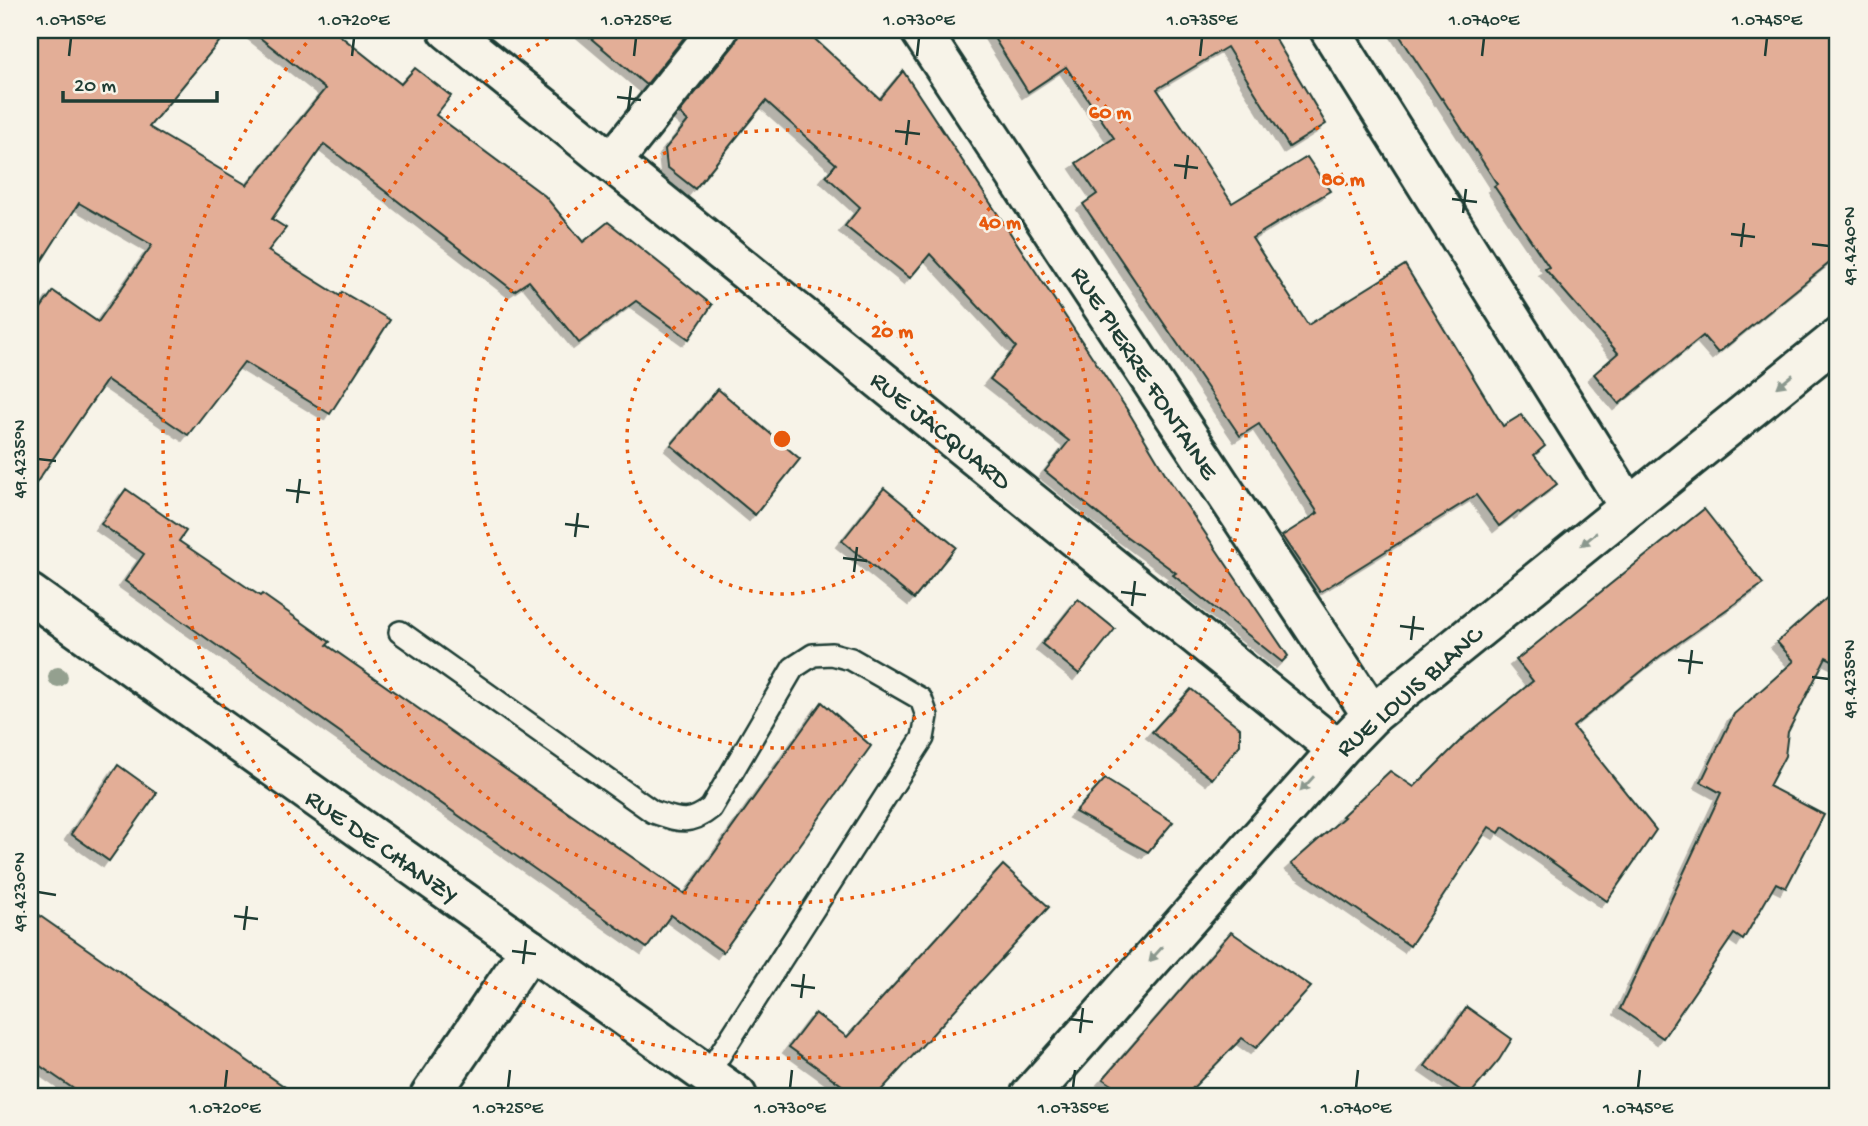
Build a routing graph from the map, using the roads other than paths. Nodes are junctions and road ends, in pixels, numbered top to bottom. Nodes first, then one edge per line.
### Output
1 (448, 30) edge
2 (718, 30) edge
3 (920, 30) edge
4 (1331, 30) edge
5 (612, 162) junction
6 (1838, 338) edge
7 (1629, 507) junction
8 (30, 594) edge
9 (400, 632) dead end
10 (1372, 715) junction
11 (1338, 750) junction
12 (530, 949) junction
13 (722, 1086) edge
14 (430, 1096) edge
15 (1030, 1096) edge

1 - 5 street, RUE JACQUARD
2 - 5 street
3 - 10 street, RUE PIERRE FONTAINE
4 - 7 street
5 - 11 street, RUE JACQUARD
6 -> 7 street, RUE LOUIS BLANC
7 -> 10 street, RUE LOUIS BLANC
8 - 12 street, RUE DE CHANZY
9 - 13 lane
10 - 11 street, RUE LOUIS BLANC
11 -> 15 street, RUE LOUIS BLANC
12 - 13 street, RUE DE CHANZY
12 - 14 street

